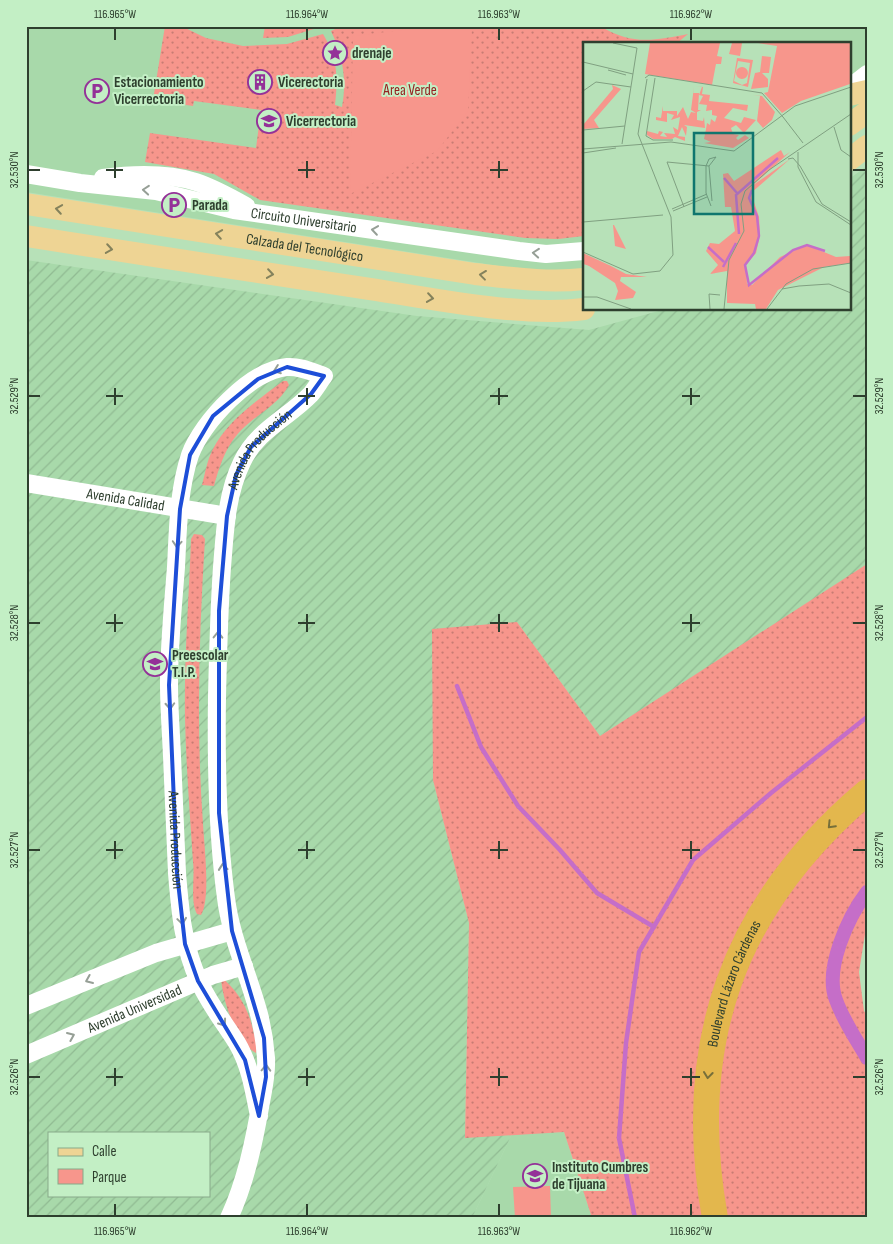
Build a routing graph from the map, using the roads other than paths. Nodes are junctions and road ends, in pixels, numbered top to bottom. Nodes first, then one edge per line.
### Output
1 (867, 74) edge
2 (850, 87) edge
3 (867, 91) edge
4 (850, 95) edge
5 (867, 112) edge
6 (850, 124) edge
7 (867, 146) edge
8 (850, 159) edge
9 (26, 174) edge
10 (26, 204) edge
11 (26, 236) edge
12 (583, 251) edge
13 (583, 279) edge
14 (583, 309) edge
15 (26, 483) edge
16 (180, 509) junction
17 (227, 516) junction
18 (867, 792) edge
19 (232, 931) junction
20 (185, 944) junction
21 (244, 966) junction
22 (198, 981) junction
23 (26, 1006) edge
24 (26, 1055) edge
25 (259, 1116) junction
26 (229, 1218) edge
27 (715, 1218) edge

1 - 2 street
3 - 4 main road
5 - 6 main road
7 - 8 main road
12 -> 9 street, Circuito Universitario
13 -> 10 main road, Calzada del Tecnológico
11 -> 14 main road, Calzada del Tecnológico
15 - 16 street, Avenida Calidad
16 - 17 street, Avenida Calidad
17 -> 16 street, Avenida Producción
16 -> 20 street, Avenida Producción
19 -> 17 street, Avenida Producción
18 -> 27 highway, Boulevard Lázaro Cárdenas
19 - 20 street
19 - 21 street, Avenida Producción
20 - 22 street, Avenida Producción
20 -> 23 street
21 - 22 street, Avenida Universidad
25 -> 21 street, Avenida Producción
24 -> 22 street, Avenida Universidad
22 -> 25 street, Avenida Producción
25 - 26 street, Avenida Producción

